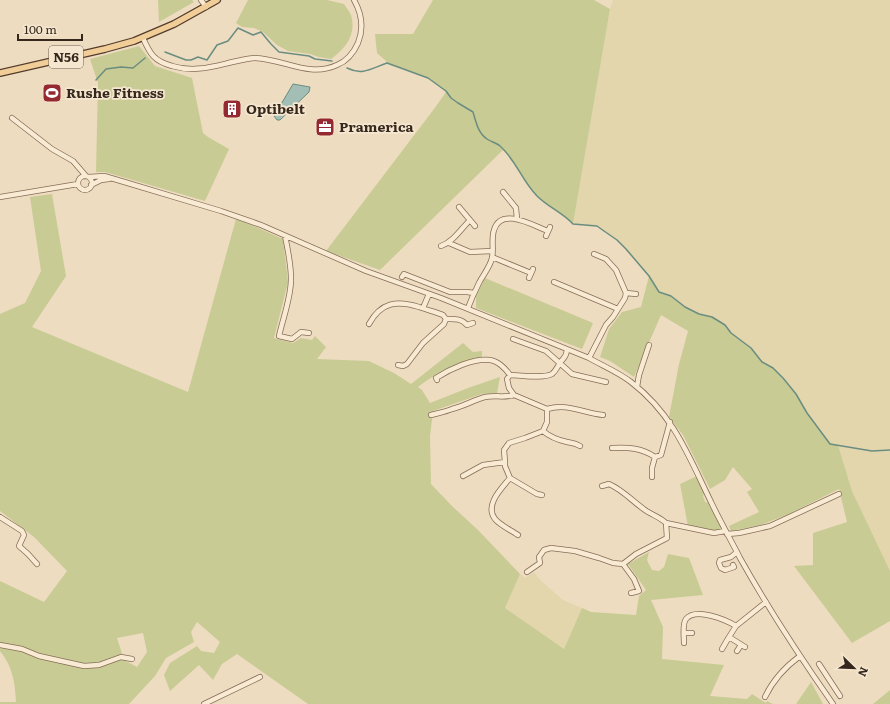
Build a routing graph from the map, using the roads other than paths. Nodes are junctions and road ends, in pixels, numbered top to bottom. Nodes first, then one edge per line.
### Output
1 (201, 0) edge
2 (217, 0) edge
3 (354, 0) edge
4 (206, 7) junction
5 (143, 38) junction
6 (0, 73) edge
7 (12, 118) dead end
8 (79, 168) junction
9 (88, 177) junction
10 (80, 178) junction
11 (113, 179) junction
12 (78, 184) junction
13 (92, 185) junction
14 (503, 192) dead end
15 (0, 197) edge
16 (459, 207) dead end
17 (517, 219) junction
18 (470, 220) junction
19 (475, 226) dead end
20 (548, 232) dead end
21 (285, 236) junction
22 (449, 243) junction
23 (441, 246) dead end
24 (492, 251) junction
25 (594, 254) dead end
26 (492, 257) junction
27 (531, 273) dead end
28 (402, 277) dead end
29 (554, 282) dead end
30 (474, 293) junction
31 (626, 293) junction
32 (429, 294) junction
33 (636, 294) dead end
34 (398, 297) dead end
35 (399, 303) junction
36 (423, 308) junction
37 (468, 308) junction
38 (618, 310) junction
39 (446, 319) junction
40 (368, 324) dead end
41 (473, 324) dead end
42 (309, 333) dead end
43 (513, 339) dead end
44 (650, 345) dead end
45 (567, 350) junction
46 (589, 358) junction
47 (560, 363) junction
48 (398, 365) dead end
49 (510, 375) junction
50 (437, 380) dead end
51 (606, 382) dead end
52 (637, 387) junction
53 (514, 395) junction
54 (547, 409) junction
55 (431, 415) dead end
56 (603, 415) dead end
57 (670, 422) junction
58 (543, 431) junction
59 (580, 446) dead end
60 (612, 448) dead end
61 (655, 457) junction
62 (505, 462) junction
63 (463, 476) dead end
64 (652, 477) dead end
65 (510, 478) junction
66 (602, 486) dead end
67 (839, 494) dead end
68 (542, 495) dead end
69 (0, 517) edge
70 (666, 523) junction
71 (726, 532) junction
72 (518, 535) dead end
73 (737, 552) junction
74 (715, 557) dead end
75 (720, 561) junction
76 (37, 564) dead end
77 (622, 564) junction
78 (733, 565) dead end
79 (527, 572) dead end
80 (631, 593) dead end
81 (766, 602) junction
82 (736, 626) junction
83 (684, 633) junction
84 (692, 633) dead end
85 (729, 637) junction
86 (684, 643) dead end
87 (0, 645) edge
88 (722, 649) dead end
89 (737, 651) dead end
90 (800, 656) junction
91 (132, 659) dead end
92 (818, 664) dead end
93 (260, 677) dead end
94 (830, 681) junction
95 (820, 686) junction
96 (840, 696) dead end
97 (765, 697) dead end
98 (204, 704) edge
99 (833, 704) edge

1 - 4 street
2 - 4 main road, N56
3 - 5 street
4 - 5 main road, N56
5 - 6 main road, N56
7 - 8 street
8 - 9 street
8 - 10 street
9 - 10 street
9 - 11 street
9 - 13 street
10 - 12 street
11 - 13 street
11 - 21 street
12 - 13 street
12 - 15 street
14 - 17 street
16 - 18 street
17 - 20 street
17 - 24 street
18 - 19 street
18 - 22 street
21 - 32 street
21 - 42 street
22 - 23 street
22 - 24 street
24 - 26 street
25 - 31 street
26 - 27 street
26 - 30 street
28 - 30 street
29 - 38 street
30 - 37 street
31 - 33 street
31 - 38 street
32 - 36 street
32 - 37 street
34 - 35 street
35 - 36 street
35 - 40 street
36 - 39 street
37 - 45 street
38 - 46 street
39 - 41 street
39 - 48 street
43 - 47 street
44 - 52 street
45 - 46 street
45 - 47 street
46 - 52 street
47 - 49 street
47 - 51 street
49 - 50 street
49 - 53 street
52 - 57 street
53 - 54 street
53 - 55 street
54 - 56 street
54 - 58 street
57 - 61 street
57 - 71 street
58 - 59 street
58 - 62 street
60 - 61 street
61 - 64 street
62 - 63 street
62 - 65 street
65 - 68 street
65 - 72 street
66 - 70 street
67 - 71 street
69 - 76 street
70 - 71 street
70 - 77 street
71 - 73 street
73 - 75 street
73 - 81 street
74 - 75 street
75 - 78 street
77 - 79 street
77 - 80 street
81 - 82 street
81 - 90 street
82 - 83 street
82 - 85 street
83 - 84 street
83 - 86 street
85 - 88 street
85 - 89 street
87 - 91 street
90 - 95 street
90 - 97 street
92 - 94 street
93 - 98 street
94 - 95 street
94 - 96 street
95 - 99 street

